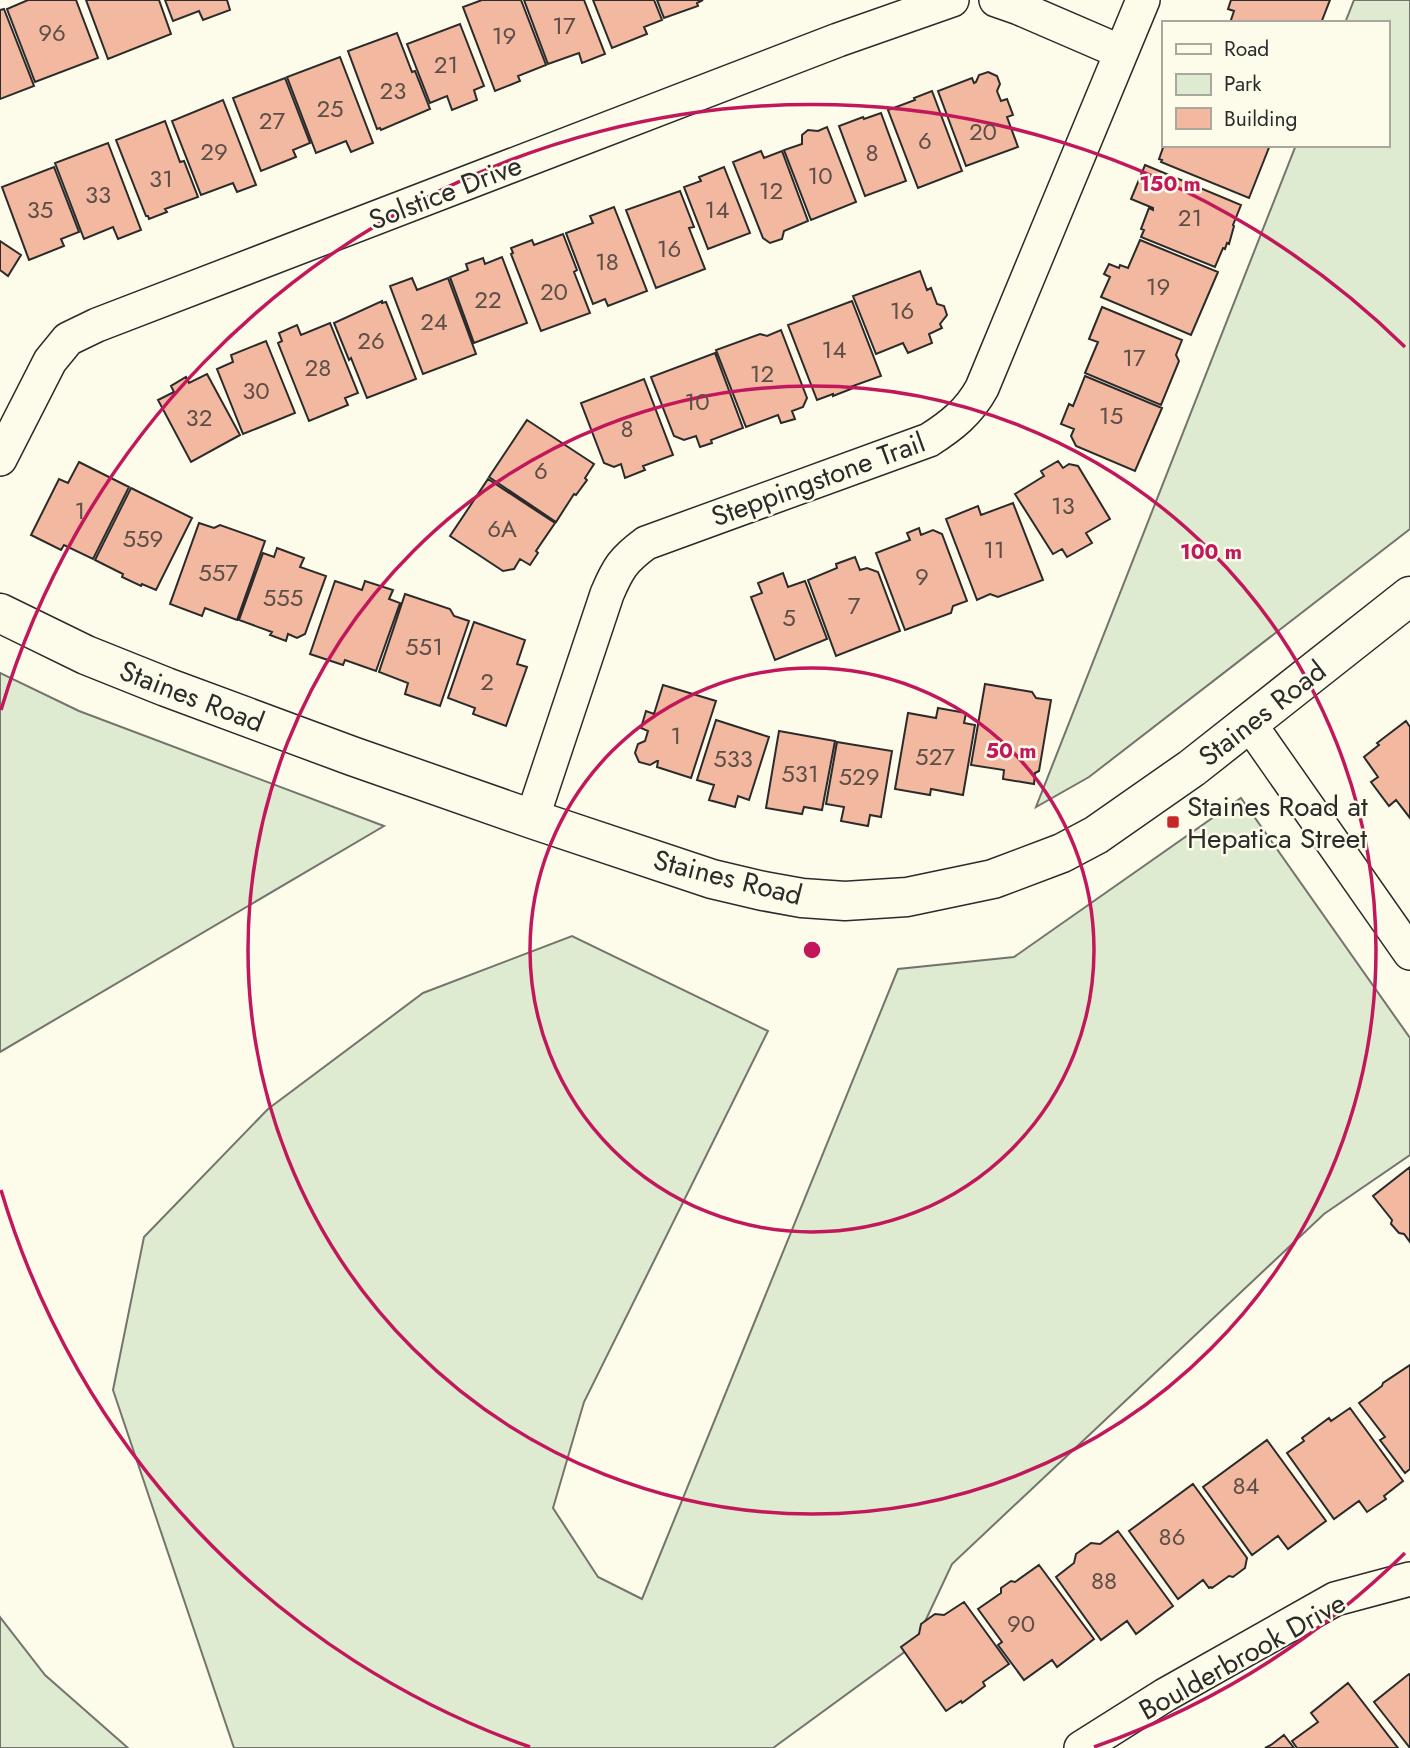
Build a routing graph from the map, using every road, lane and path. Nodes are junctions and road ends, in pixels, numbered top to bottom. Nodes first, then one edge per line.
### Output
1 (952, 0) edge
2 (996, 0) edge
3 (1143, 0) edge
4 (1121, 52) junction
5 (0, 459) edge
6 (1410, 596) edge
7 (0, 613) edge
8 (1249, 723) junction
9 (532, 819) junction
10 (1410, 953) edge
11 (1410, 1579) edge
12 (1081, 1748) edge

1 - 5 street, Solstice Drive
2 - 4 street
3 - 4 street, Steppingstone Trail
4 - 9 street, Steppingstone Trail
6 - 8 street, Staines Road
7 - 9 street, Staines Road
8 - 9 street, Staines Road
8 - 10 street
11 - 12 street, Boulderbrook Drive

